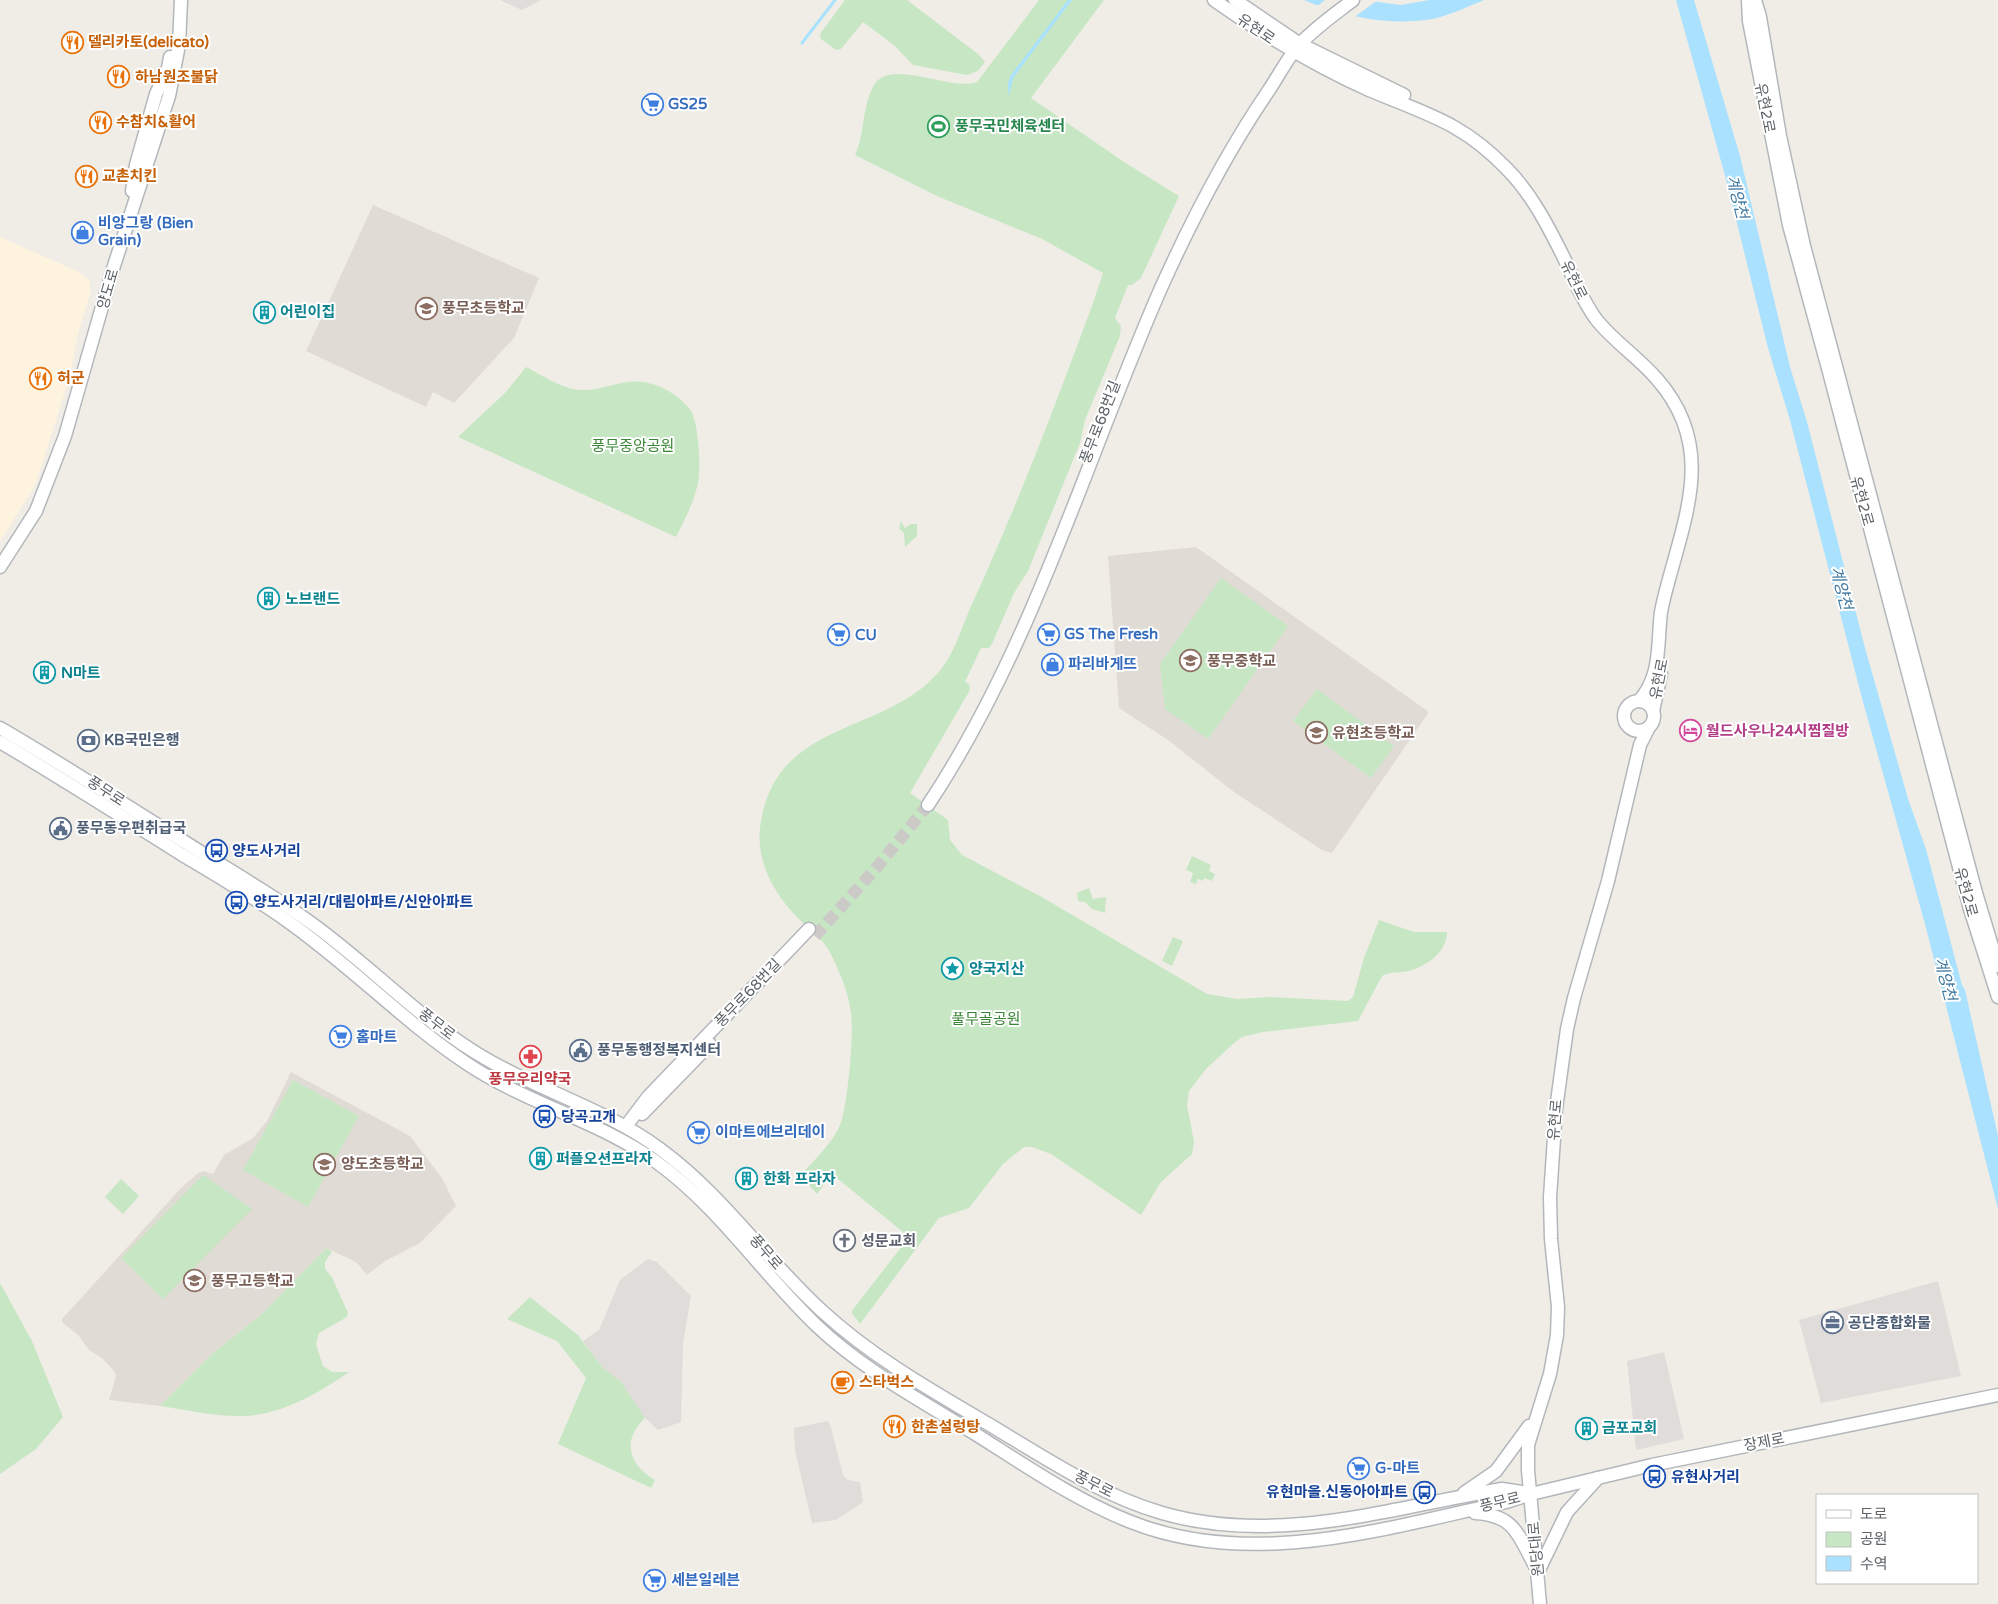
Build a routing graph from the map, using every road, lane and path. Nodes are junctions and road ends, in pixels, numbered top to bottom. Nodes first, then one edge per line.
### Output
1 (174, 0) edge
2 (181, 0) edge
3 (1214, 0) edge
4 (1235, 0) edge
5 (1353, 0) edge
6 (1748, 0) edge
7 (1754, 0) edge
8 (1296, 48) junction
9 (0, 556) edge
10 (0, 567) edge
11 (1639, 701) junction
12 (1653, 710) junction
13 (1630, 727) junction
14 (1648, 727) junction
15 (0, 728) edge
16 (0, 742) edge
17 (1638, 752) junction
18 (925, 803) tunnel mouth
19 (812, 933) tunnel mouth
20 (1998, 966) edge
21 (1998, 997) edge
22 (626, 1126) junction
23 (1998, 1395) edge
24 (1536, 1416) junction
25 (1598, 1478) junction
26 (1531, 1494) junction
27 (1457, 1497) junction
28 (1457, 1512) junction
29 (1538, 1572) junction
30 (1540, 1604) edge

1 - 9 street, 양도로
2 - 10 street, 양도로
3 - 8 street, 유현로
4 - 8 street, 유현로
5 - 8 street, 풍무로68번길
6 - 21 street, 유현2로
7 - 20 street, 유현2로
8 - 11 street, 유현로
8 - 12 street, 유현로
8 - 18 street, 풍무로68번길
11 - 12 street
11 - 13 street
12 - 14 street
13 - 14 street
13 - 17 street
14 - 17 street, 유현로
15 - 22 street, 풍무로
16 - 28 street, 풍무로
17 - 24 street, 유현로
19 - 22 street, 풍무로68번길
22 - 27 street, 풍무로
23 - 25 street, 장제로
24 - 26 street, 유현로
24 - 27 street
25 - 26 street, 장제로
25 - 29 street
26 - 27 street, 풍무로
26 - 28 street, 풍무로
26 - 29 street, 원당대로
28 - 29 street
29 - 30 street, 원당대로

